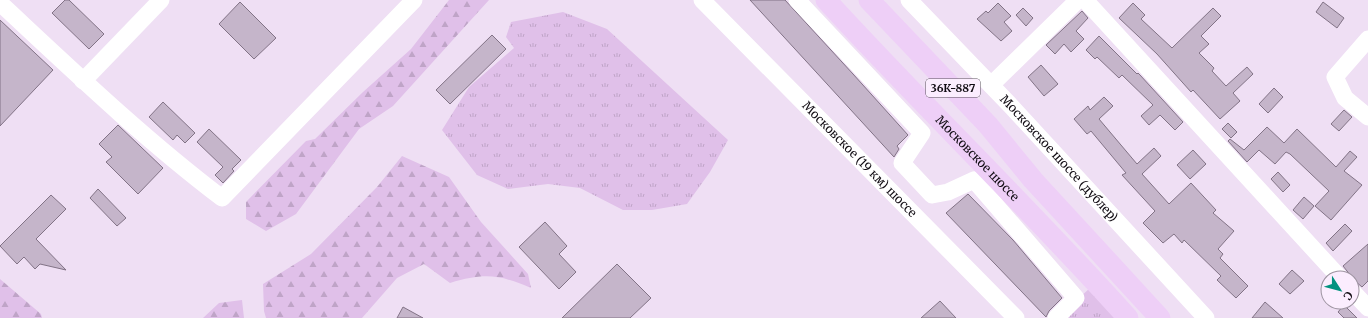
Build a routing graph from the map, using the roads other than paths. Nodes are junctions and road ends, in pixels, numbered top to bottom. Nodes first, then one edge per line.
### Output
1 (160, 0) edge
2 (414, 0) edge
3 (702, 0) edge
4 (797, 0) edge
5 (826, 0) edge
6 (869, 0) edge
7 (909, 0) edge
8 (1078, 0) edge
9 (1085, 0) edge
10 (0, 3) edge
11 (1368, 39) edge
12 (83, 81) junction
13 (991, 85) junction
14 (1368, 117) edge
15 (1008, 151) junction
16 (989, 169) junction
17 (1033, 180) junction
18 (932, 195) junction
19 (1017, 199) junction
20 (913, 215) junction
21 (1333, 270) edge
22 (1360, 300) edge
23 (1368, 308) edge
24 (1016, 318) edge
25 (1056, 318) edge
26 (1128, 318) edge
27 (1160, 318) edge
28 (1206, 318) edge

1 - 12 street
2 - 12 street
3 - 20 street, Московское (19 км) шоссе
4 - 18 street
5 - 16 main road, Московское шоссе / 36К-887
6 - 15 main road, 36К-887
7 - 13 street, Московское шоссе (дублер)
8 - 13 street
9 - 21 street
10 - 12 street
11 - 14 street
13 - 28 street, Московское шоссе (дублер)
15 - 16 main road
15 - 17 main road, 36К-887
16 - 19 main road, Московское шоссе / 36К-887
17 - 19 main road
17 - 27 main road, 36К-887
18 - 20 street
18 - 25 street
19 - 26 main road, Московское шоссе / 36К-887
20 - 24 street, Московское (19 км) шоссе
22 - 23 street

